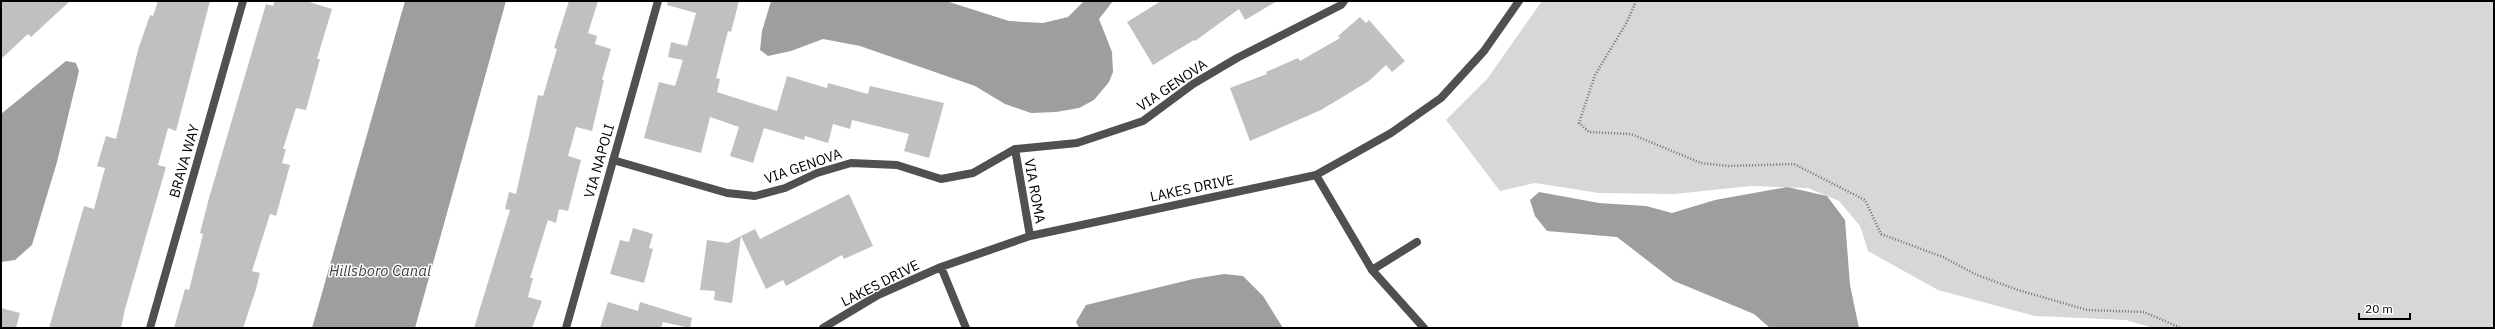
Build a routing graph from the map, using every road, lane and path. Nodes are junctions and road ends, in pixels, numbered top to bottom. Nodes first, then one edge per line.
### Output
1 (243, 1) edge
2 (658, 1) edge
3 (1344, 1) edge
4 (1520, 1) edge
5 (1636, 1) edge
6 (1015, 149) junction
7 (613, 160) junction
8 (1316, 175) junction
9 (1030, 236) junction
10 (1417, 242) dead end
11 (941, 267) junction
12 (1372, 270) junction
13 (150, 328) edge
14 (566, 328) edge
15 (823, 328) edge
16 (966, 328) edge
17 (1424, 328) edge
18 (2181, 328) edge

1 - 13 street, BRAVA WAY
2 - 7 street, VIA NAPOLI
3 - 6 street, VIA GENOVA
4 - 8 street, LAKES DRIVE
5 - 18 path
6 - 7 street, VIA GENOVA
6 - 9 street, VIA ROMA
7 - 14 street, VIA NAPOLI
8 - 9 street, LAKES DRIVE
8 - 12 street
9 - 11 street, LAKES DRIVE
10 - 12 street
11 - 15 street, LAKES DRIVE
11 - 16 street
12 - 17 street

